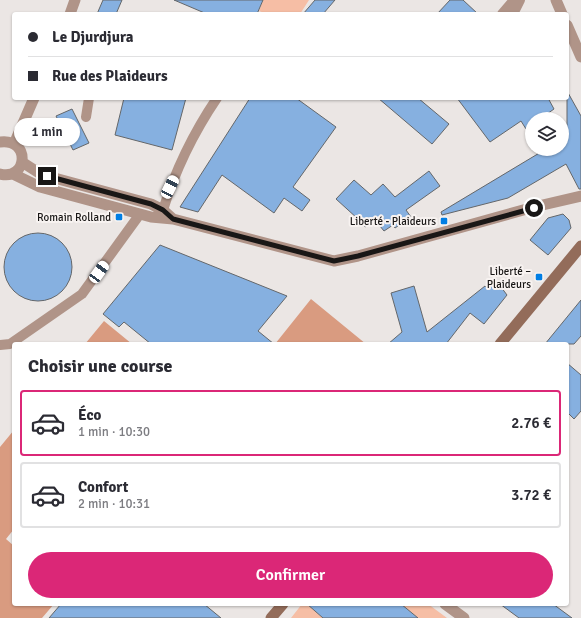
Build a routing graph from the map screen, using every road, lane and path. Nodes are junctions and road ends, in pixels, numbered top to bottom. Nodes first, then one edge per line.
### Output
1 (75, 0) edge
2 (514, 0) edge
3 (520, 0) edge
4 (556, 0) edge
5 (71, 12) edge
6 (504, 12) edge
7 (514, 12) edge
8 (561, 12) edge
9 (569, 29) edge
10 (581, 56) edge
11 (33, 100) edge
12 (89, 100) edge
13 (216, 100) edge
14 (86, 117) dead end
15 (0, 142) edge
16 (14, 144) junction
17 (22, 162) junction
18 (0, 174) edge
19 (13, 174) junction
20 (581, 196) edge
21 (163, 210) junction
22 (140, 214) junction
23 (173, 219) junction
24 (581, 246) edge
25 (13, 342) edge
26 (502, 342) edge
27 (12, 343) edge
28 (0, 346) edge
29 (281, 606) edge
30 (448, 606) edge
31 (271, 618) edge
32 (464, 618) edge

1 - 5 street
2 - 6 lane
3 - 7 lane
4 - 8 street
9 - 10 street
11 - 16 street
12 - 14 lane
13 - 21 lane
15 - 16 street
16 - 17 street
17 - 19 street
17 - 21 street
18 - 19 street
19 - 22 street
20 - 23 street
21 - 23 street
22 - 23 street
22 - 25 lane
24 - 26 main road
27 - 28 lane
29 - 31 main road
30 - 32 street

